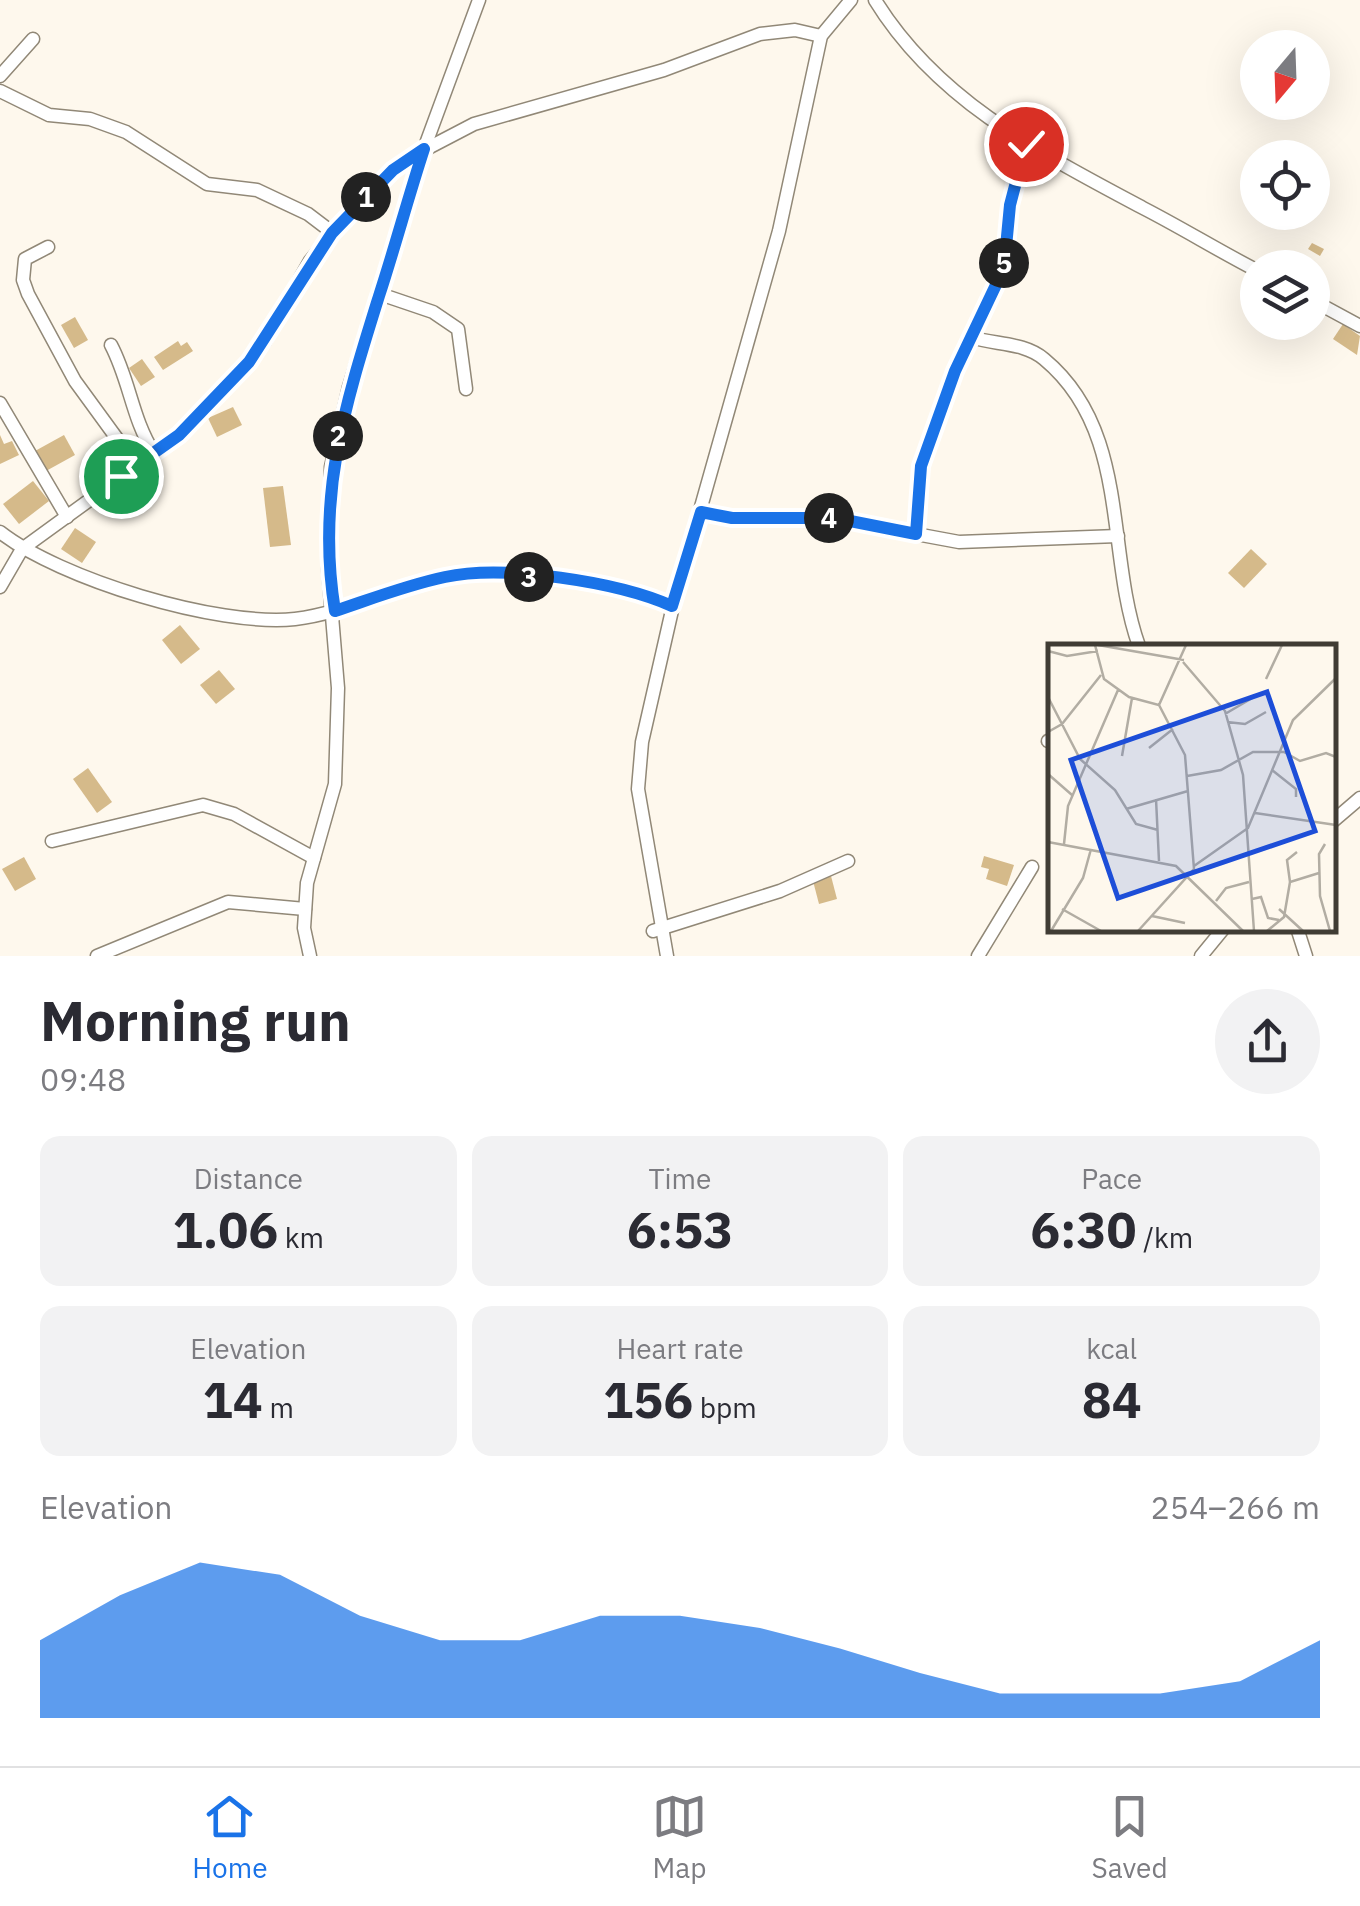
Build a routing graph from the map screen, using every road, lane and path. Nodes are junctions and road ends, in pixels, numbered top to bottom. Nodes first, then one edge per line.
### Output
1 (480, 0) edge
2 (851, 0) edge
3 (875, 0) edge
4 (821, 36) junction
5 (33, 39) dead end
6 (0, 76) edge
7 (0, 91) edge
8 (1026, 144) junction
9 (424, 149) junction
10 (332, 233) junction
11 (48, 247) dead end
12 (1240, 261) edge
13 (380, 294) junction
14 (1330, 310) edge
15 (1360, 326) edge
16 (972, 337) junction
17 (111, 345) dead end
18 (466, 389) dead end
19 (0, 403) edge
20 (154, 453) junction
21 (136, 466) junction
22 (701, 512) junction
23 (67, 518) junction
24 (0, 532) edge
25 (916, 534) junction
26 (1118, 536) junction
27 (22, 549) junction
28 (0, 587) edge
29 (672, 606) junction
30 (335, 611) junction
31 (1140, 644) edge
32 (1360, 798) edge
33 (1335, 819) edge
34 (52, 840) dead end
35 (314, 858) junction
36 (848, 860) dead end
37 (1032, 868) dead end
38 (305, 909) junction
39 (658, 930) junction
40 (1222, 931) edge
41 (1297, 931) edge
42 (97, 956) edge
43 (310, 956) edge
44 (667, 956) edge
45 (978, 956) edge
46 (1202, 956) edge
47 (1306, 956) edge

1 - 9 street
2 - 4 street
3 - 8 street
4 - 9 street
4 - 22 street
5 - 6 street
7 - 10 street
8 - 12 street
8 - 16 street
9 - 10 street
9 - 13 street
10 - 20 street
11 - 21 street
13 - 18 street
13 - 30 street
14 - 15 street
16 - 25 street
16 - 26 street
17 - 20 street
19 - 23 street
20 - 21 street
21 - 23 street
22 - 25 street
22 - 29 street
23 - 27 street
24 - 27 street
25 - 26 street
26 - 31 street
27 - 28 street
27 - 30 street
29 - 30 street
29 - 39 street
30 - 35 street
32 - 33 street
34 - 35 street
35 - 38 street
36 - 39 street
37 - 45 street
38 - 42 street
38 - 43 street
39 - 44 street
40 - 46 street
41 - 47 street

